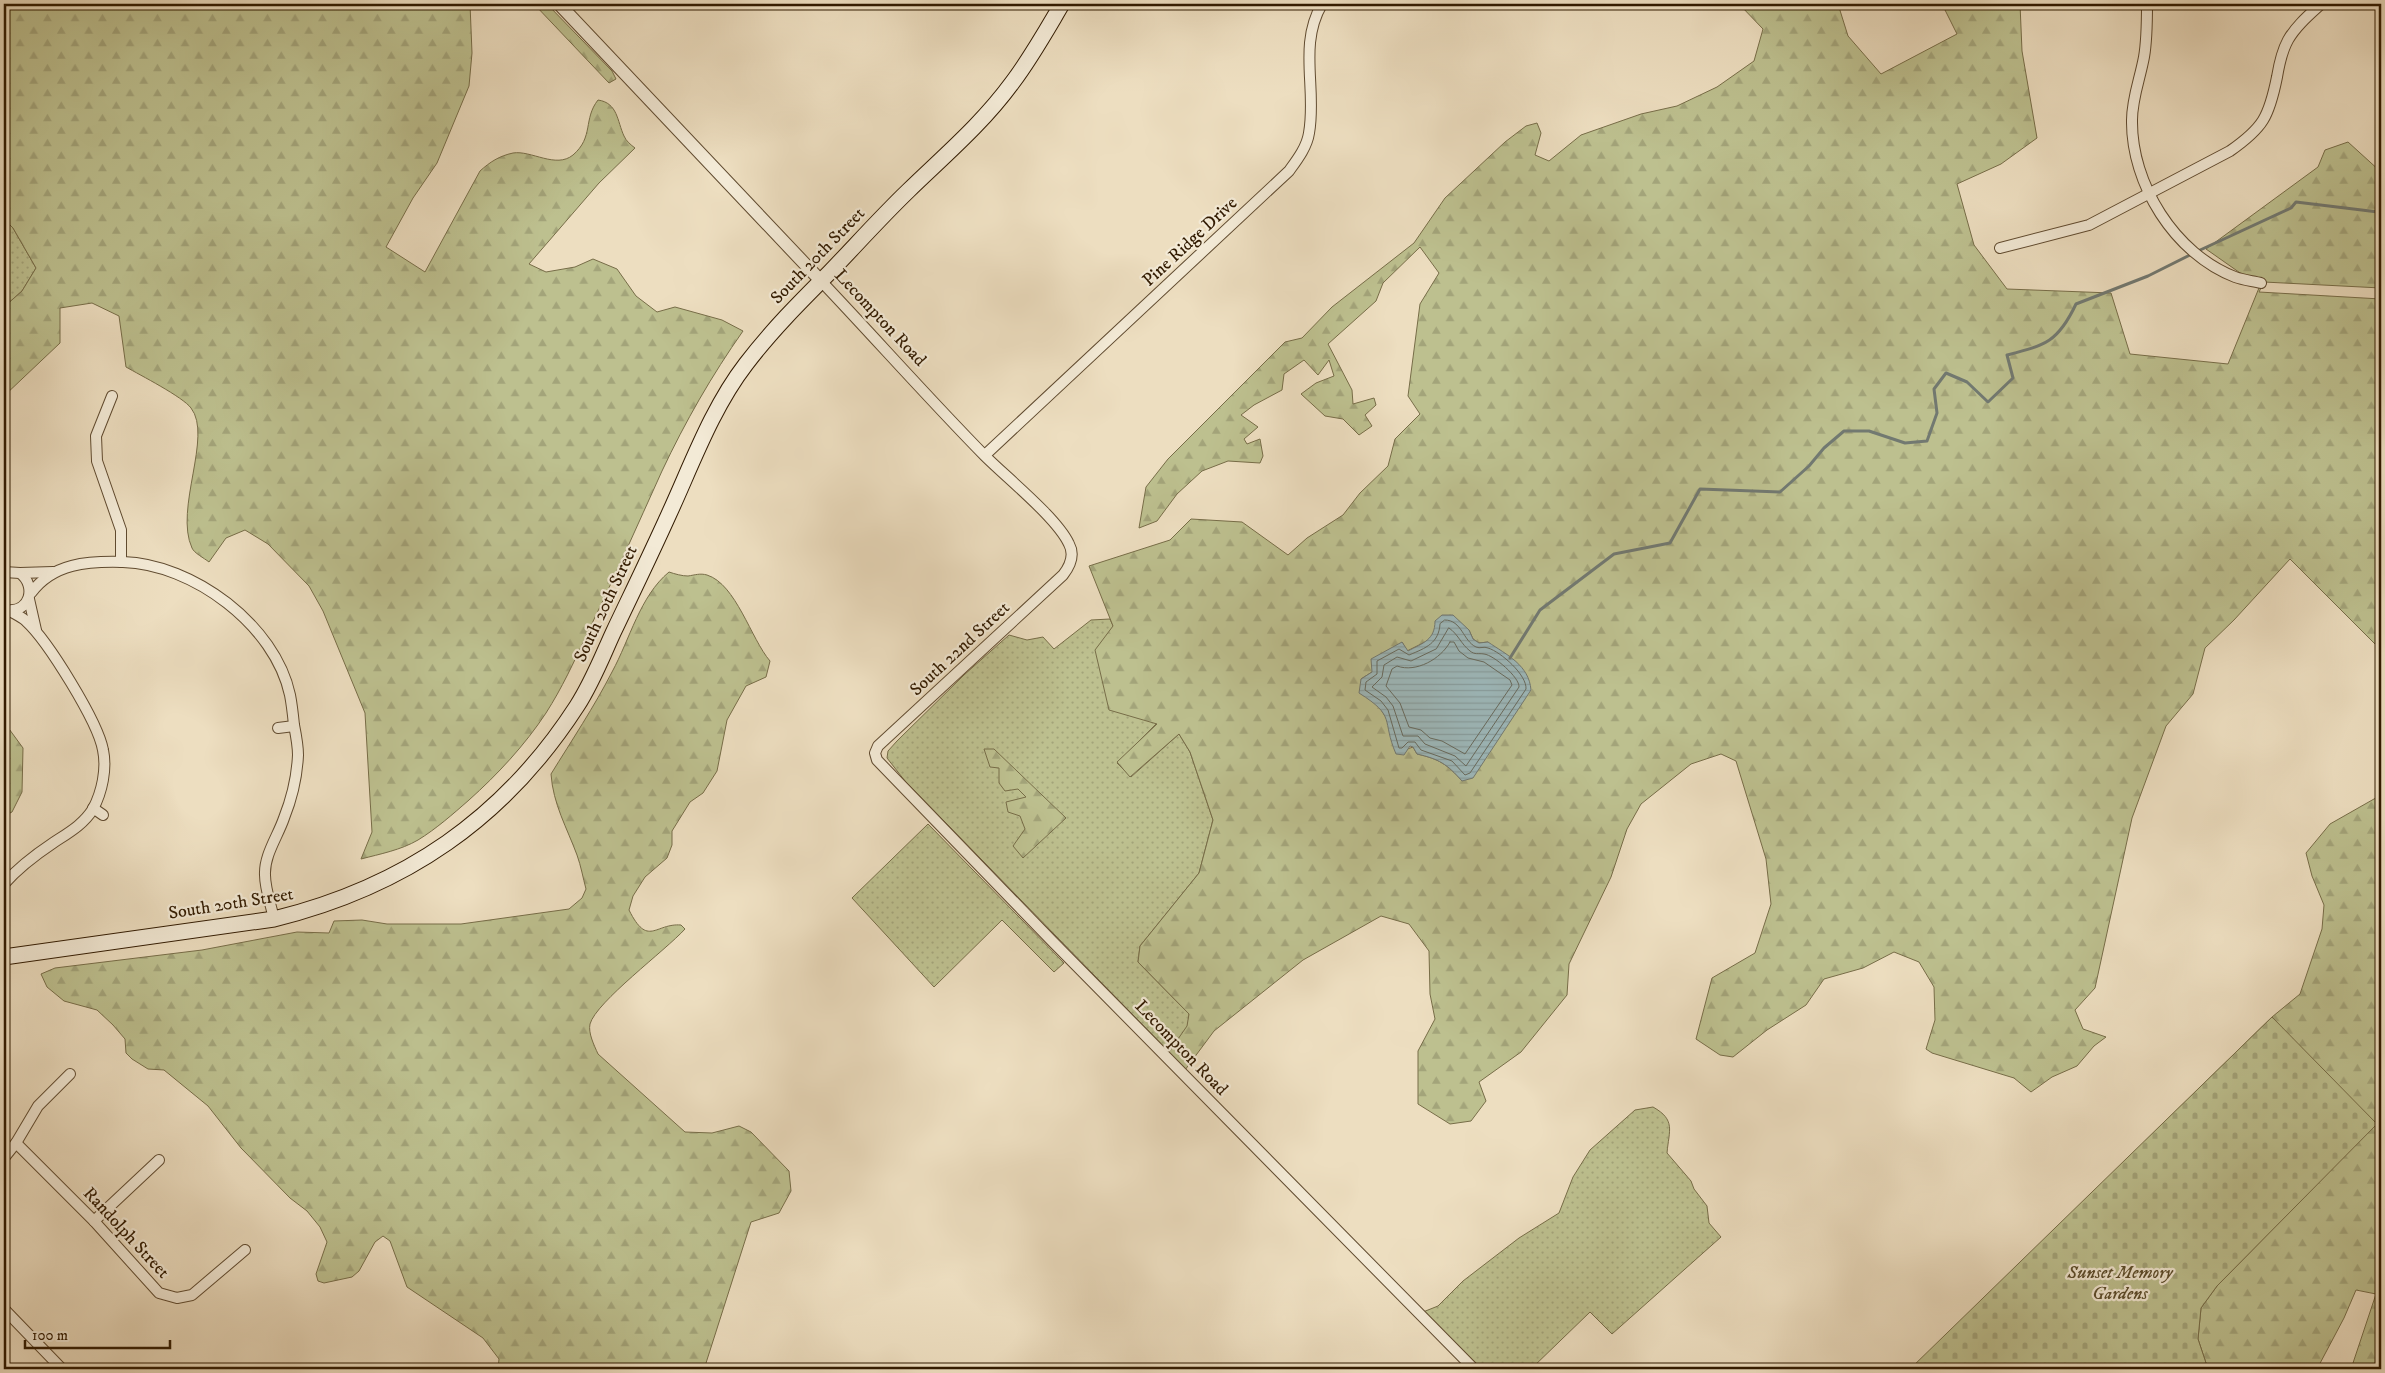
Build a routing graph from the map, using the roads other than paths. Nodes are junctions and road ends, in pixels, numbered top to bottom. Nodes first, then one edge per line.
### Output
1 (559, 4) edge
2 (1062, 4) edge
3 (1322, 4) edge
4 (2147, 4) edge
5 (2321, 4) edge
6 (2149, 194) junction
7 (2000, 248) dead end
8 (821, 281) junction
9 (2261, 283) dead end
10 (112, 396) dead end
11 (985, 455) junction
12 (121, 562) junction
13 (4, 564) edge
14 (13, 572) edge
15 (54, 572) junction
16 (1063, 575) joint
17 (30, 596) junction
18 (6, 610) edge
19 (38, 635) junction
20 (294, 726) junction
21 (278, 728) dead end
22 (878, 746) joint
23 (93, 808) junction
24 (103, 815) dead end
25 (4, 884) edge
26 (274, 919) junction
27 (4, 957) edge
28 (70, 1074) dead end
29 (16, 1142) junction
30 (4, 1158) edge
31 (160, 1160) dead end
32 (94, 1221) junction
33 (245, 1250) dead end
34 (4, 1309) edge
35 (62, 1369) edge
36 (1474, 1369) edge

1 - 8 street, Lecompton Road
2 - 8 main road, South 20th Street
3 - 11 street, Pine Ridge Drive
4 - 6 street
5 - 6 street
6 - 7 street
6 - 9 street
8 - 11 street, Lecompton Road
8 - 26 main road, South 20th Street
10 - 12 street
11 - 16 street, Lecompton Road
12 - 15 street
12 - 20 street
13 - 14 street
14 - 15 street
14 - 17 street
15 - 17 street
16 - 22 street, South 22nd Street
17 - 18 street
17 - 19 street
18 - 19 street
19 - 23 street
20 - 21 street
20 - 26 street
22 - 36 street, Lecompton Road
23 - 24 street
23 - 25 street
26 - 27 main road, South 20th Street
28 - 29 street
29 - 30 street
29 - 32 street, Randolph Street
31 - 32 street
32 - 33 street, Randolph Street
34 - 35 street

